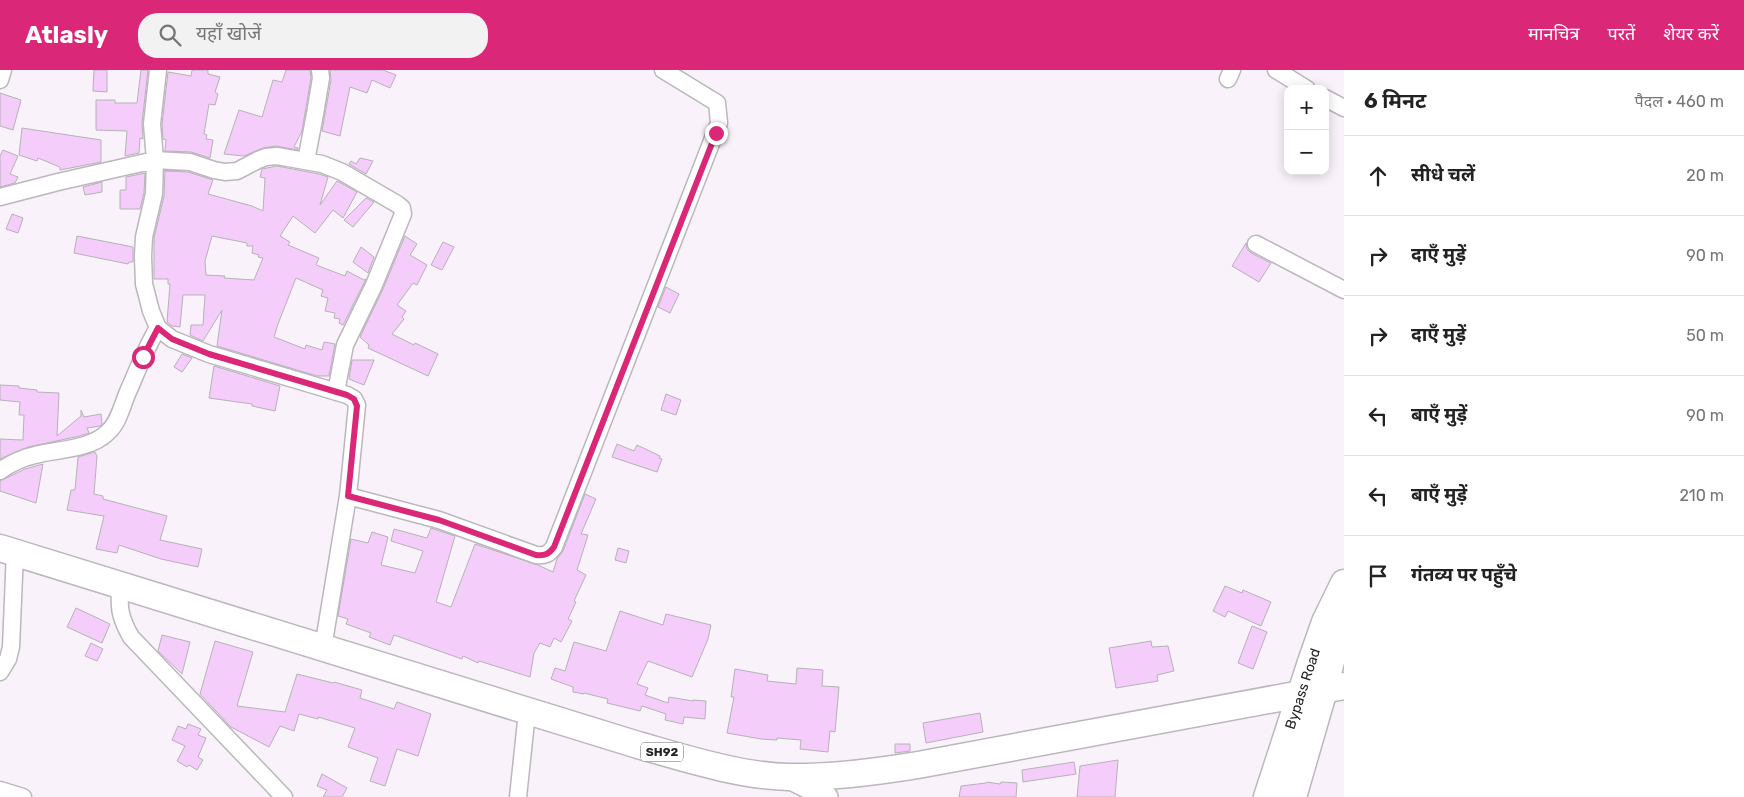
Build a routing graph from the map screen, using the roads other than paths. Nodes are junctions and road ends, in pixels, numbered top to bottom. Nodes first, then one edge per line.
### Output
1 (3, 70) edge
2 (158, 70) edge
3 (320, 70) edge
4 (663, 70) edge
5 (1276, 70) edge
6 (0, 80) edge
7 (1300, 85) edge
8 (1329, 100) edge
9 (1344, 108) edge
10 (155, 160) junction
11 (306, 161) junction
12 (0, 198) edge
13 (1256, 244) dead end
14 (1344, 290) edge
15 (158, 328) junction
16 (336, 392) junction
17 (0, 471) edge
18 (348, 496) junction
19 (8, 550) edge
20 (1344, 583) edge
21 (120, 584) junction
22 (1344, 624) edge
23 (322, 648) junction
24 (0, 672) edge
25 (1323, 690) edge
26 (527, 712) junction
27 (787, 777) junction
28 (0, 790) edge
29 (23, 797) edge
30 (284, 797) edge
31 (518, 797) edge
32 (827, 797) edge
33 (1267, 797) edge
34 (1293, 797) edge

1 - 6 street
2 - 10 street
3 - 11 street
4 - 18 street
5 - 7 street
8 - 9 street
10 - 11 street
10 - 12 street
10 - 15 street
11 - 16 street
13 - 14 street
15 - 16 street
15 - 17 street
16 - 18 street
18 - 23 street
19 - 21 main road, SH92
19 - 24 street
20 - 25 main road, Bypass Road
21 - 23 main road, SH92
21 - 30 street
22 - 25 main road, Bypass Road
23 - 26 main road, SH92
25 - 27 main road, SH92
25 - 33 main road, Bypass Road
25 - 34 main road, Bypass Road
26 - 27 main road, SH92
26 - 31 street
27 - 32 street
28 - 29 street

